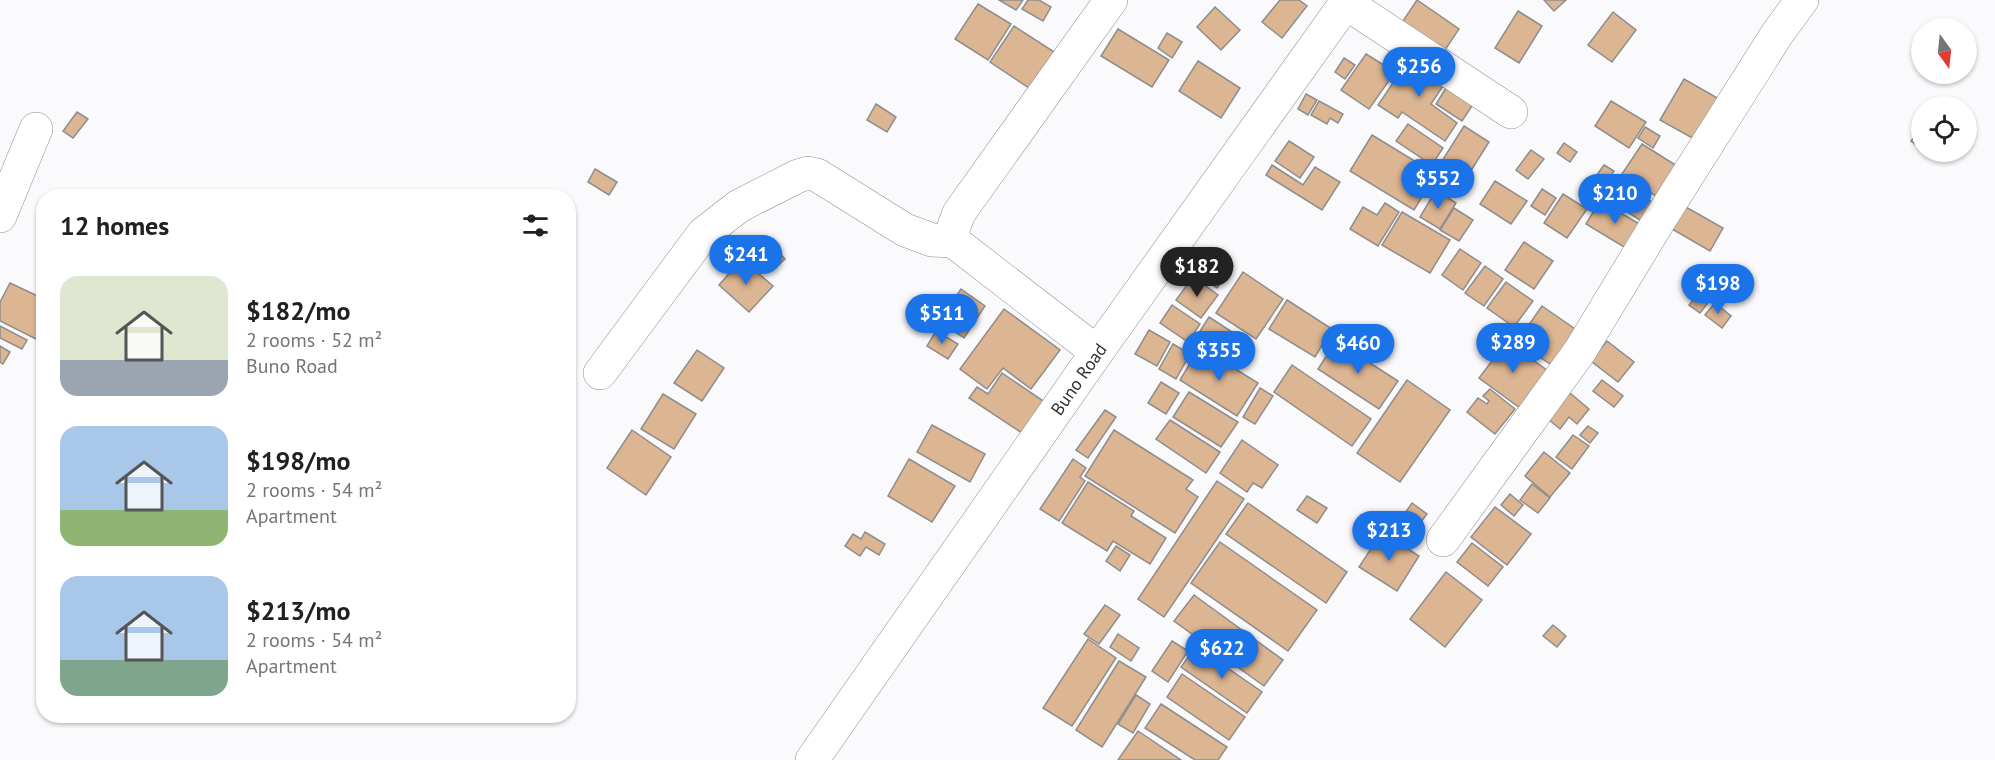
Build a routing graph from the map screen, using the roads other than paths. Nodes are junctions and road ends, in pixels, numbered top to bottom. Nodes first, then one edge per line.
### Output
1 (1111, 0) edge
2 (1802, 0) edge
3 (1347, 1) edge
4 (1511, 112) dead end
5 (36, 129) dead end
6 (0, 216) edge
7 (953, 241) junction
8 (1097, 352) junction
9 (600, 373) dead end
10 (1443, 540) dead end
11 (812, 760) edge

1 - 7 street
2 - 10 street
3 - 4 street
3 - 8 street, Buno Road
5 - 6 street
7 - 8 street
7 - 9 street
8 - 11 street, Buno Road

